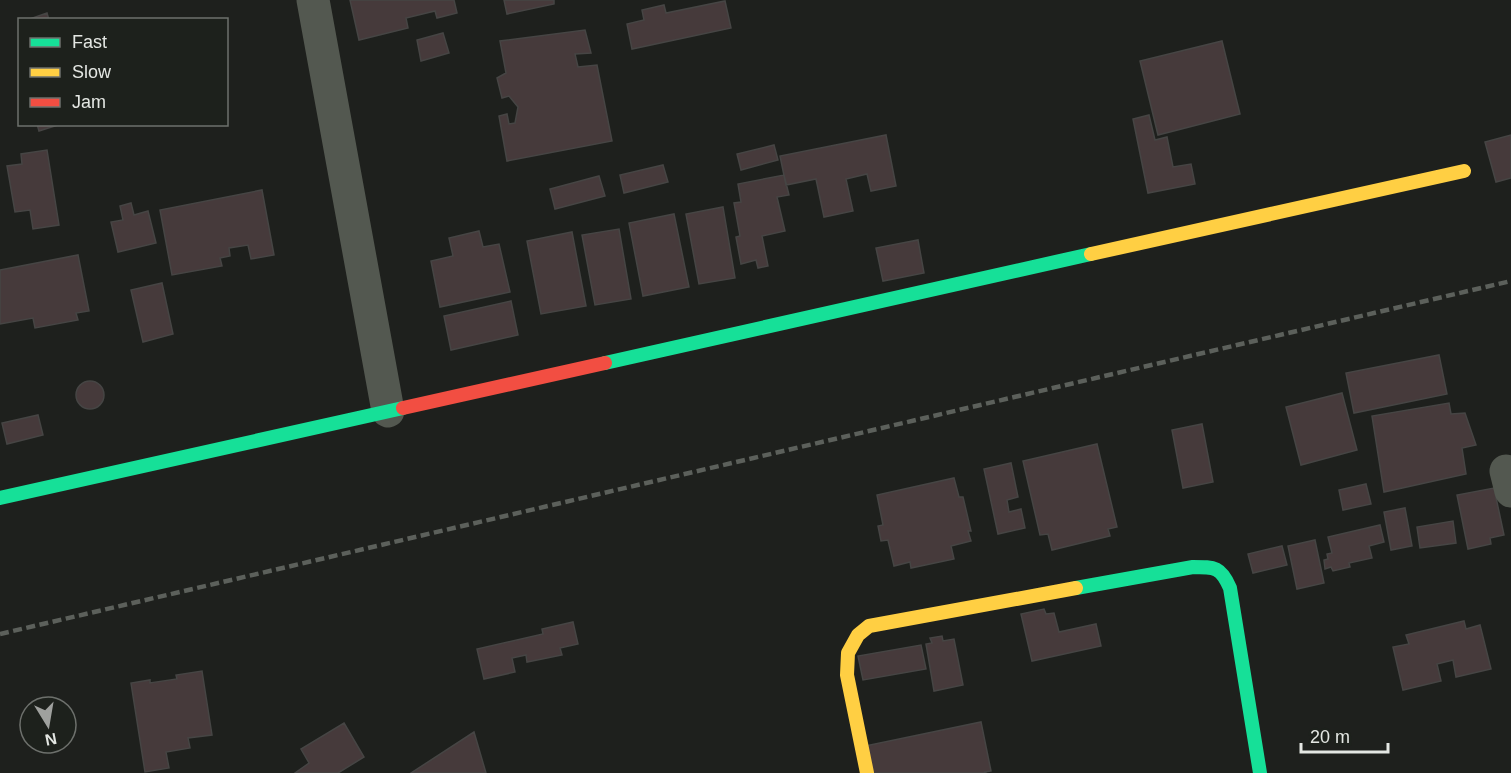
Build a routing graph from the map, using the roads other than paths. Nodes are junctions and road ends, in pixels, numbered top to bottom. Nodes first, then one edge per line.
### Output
1 (313, 0) edge
2 (1464, 171) dead end
3 (388, 411) junction
4 (0, 498) edge
5 (867, 773) edge
6 (1260, 773) edge

1 - 3 street
2 - 3 street
3 - 4 street
5 - 6 street

